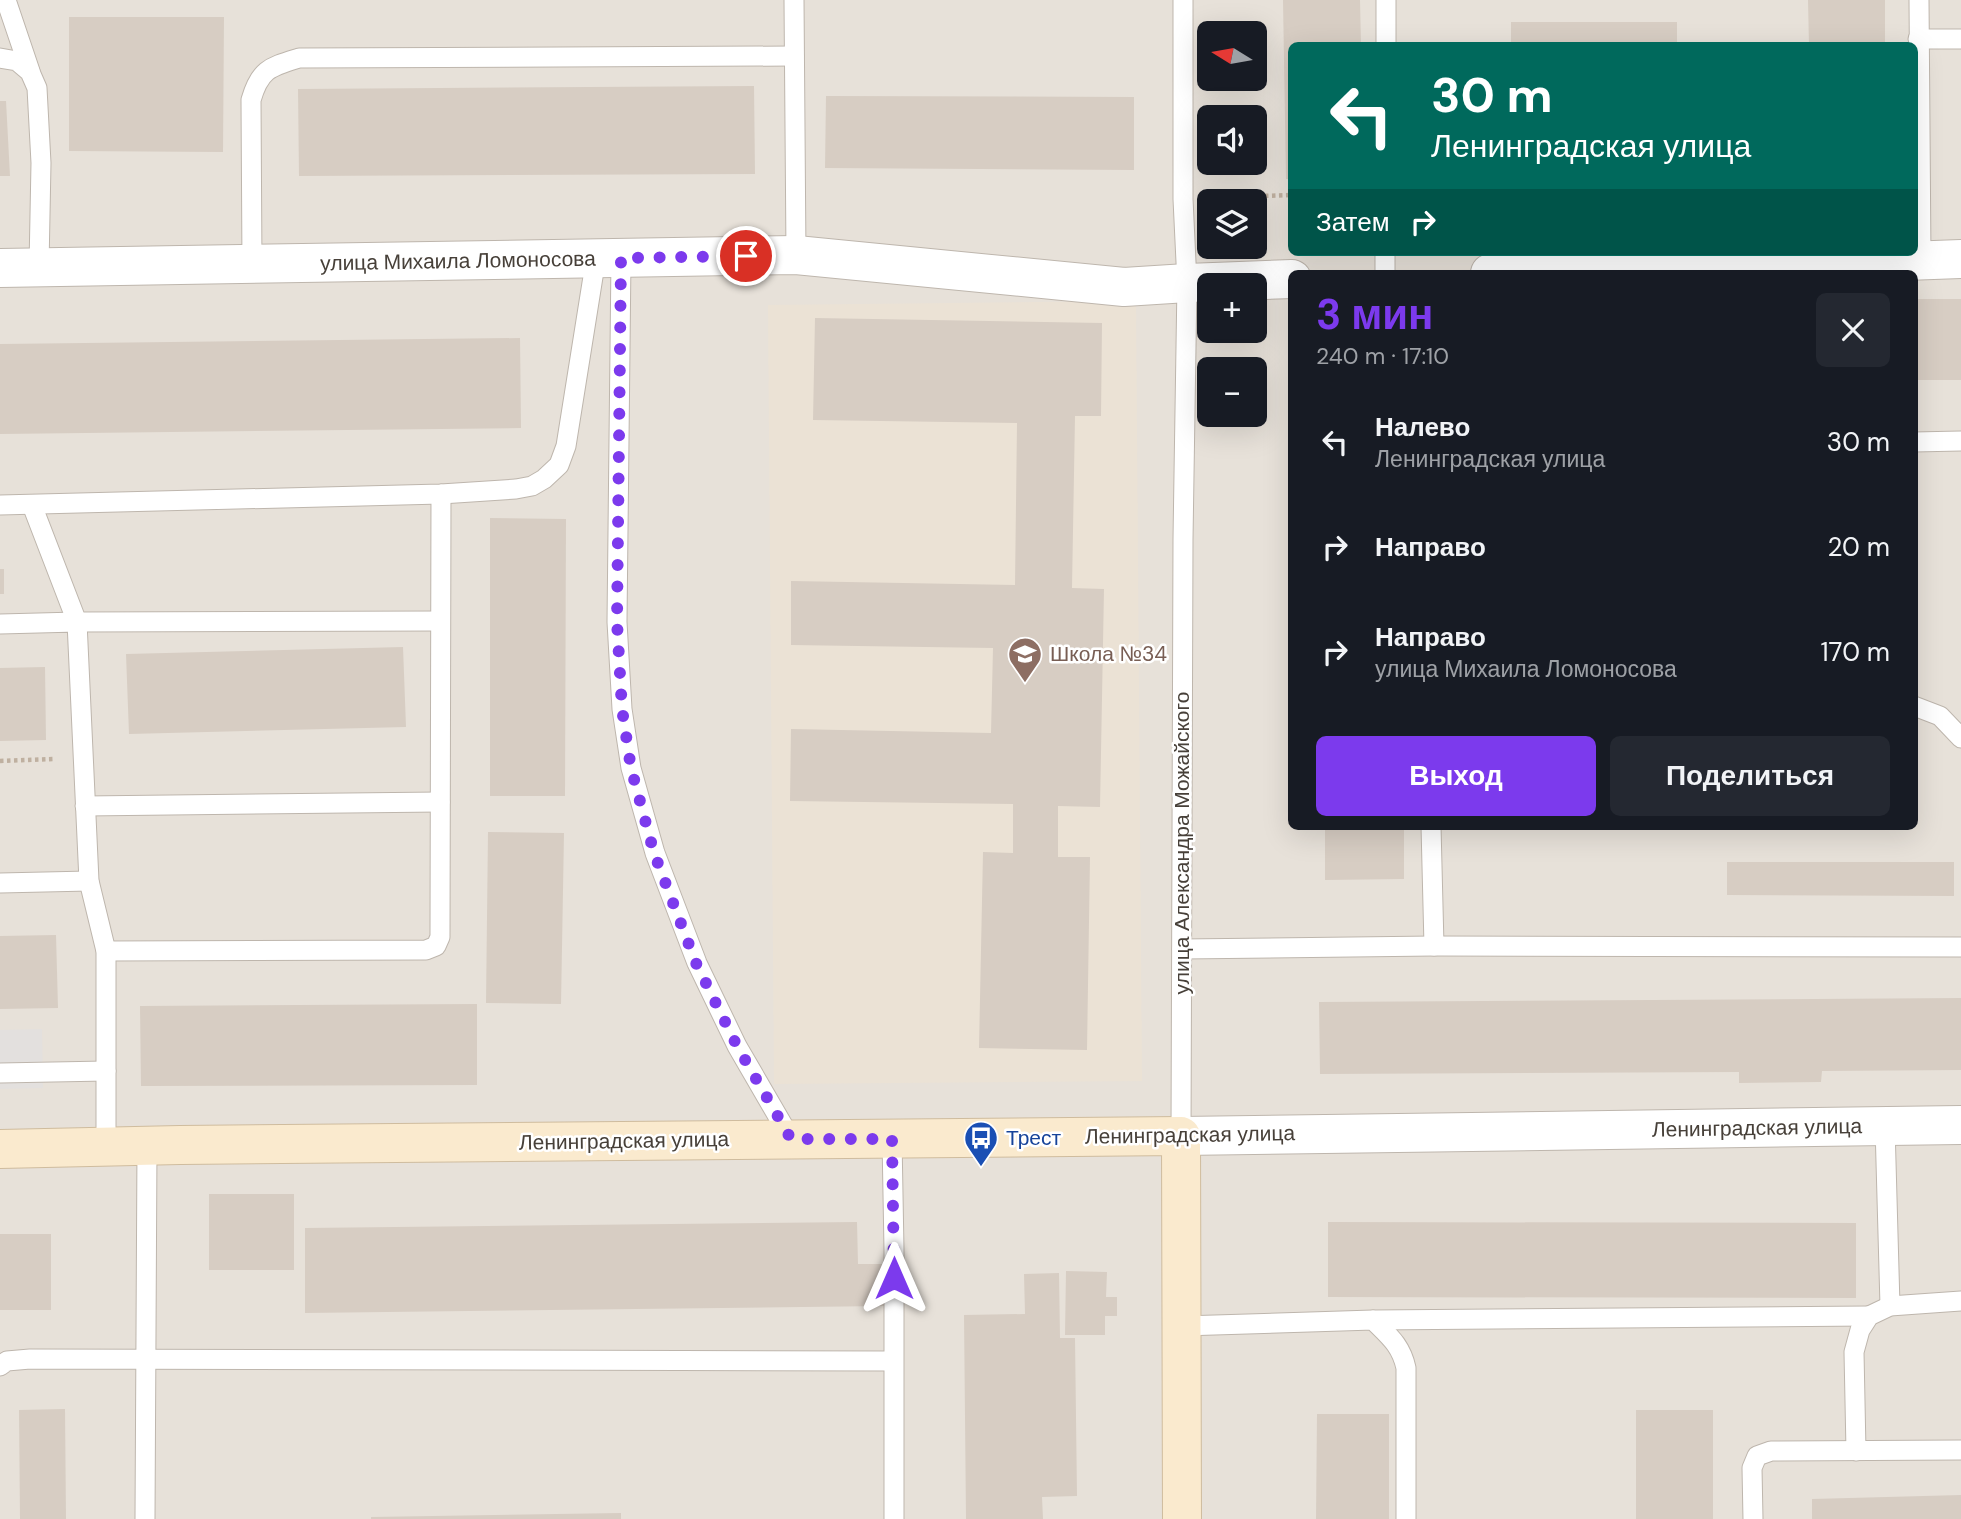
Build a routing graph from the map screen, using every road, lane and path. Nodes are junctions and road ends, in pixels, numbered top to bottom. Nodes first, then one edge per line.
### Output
1 (6, 0) edge
2 (794, 0) edge
3 (1183, 0) edge
4 (1386, 0) edge
5 (1919, 0) edge
6 (1918, 39) junction
7 (1961, 39) edge
8 (1386, 42) edge
9 (794, 56) junction
10 (0, 58) edge
11 (30, 72) junction
12 (1288, 195) edge
13 (1267, 196) edge
14 (796, 255) junction
15 (609, 258) junction
16 (1961, 259) edge
17 (1921, 260) junction
18 (252, 265) junction
19 (39, 267) junction
20 (0, 268) edge
21 (1616, 270) edge
22 (1288, 279) edge
23 (1187, 283) junction
24 (1961, 441) edge
25 (1918, 442) edge
26 (441, 494) junction
27 (0, 505) edge
28 (32, 505) junction
29 (440, 621) junction
30 (77, 622) junction
31 (0, 624) edge
32 (1918, 708) edge
33 (1961, 738) edge
34 (83, 758) junction
35 (0, 761) edge
36 (440, 802) junction
37 (85, 806) junction
38 (1431, 830) edge
39 (89, 881) junction
40 (0, 883) edge
41 (1434, 947) junction
42 (1961, 947) edge
43 (1182, 949) junction
44 (106, 951) junction
45 (106, 1071) junction
46 (0, 1073) edge
47 (1961, 1125) edge
48 (1885, 1126) junction
49 (1181, 1136) junction
50 (791, 1139) junction
51 (892, 1139) junction
52 (147, 1146) junction
53 (106, 1147) junction
54 (0, 1149) edge
55 (1961, 1301) edge
56 (1890, 1306) junction
57 (1869, 1316) junction
58 (1373, 1320) junction
59 (1182, 1326) junction
60 (146, 1359) junction
61 (893, 1361) junction
62 (0, 1366) edge
63 (1961, 1450) edge
64 (1856, 1451) junction
65 (145, 1519) edge
66 (894, 1519) edge
67 (1182, 1519) edge
68 (1406, 1519) edge
69 (1752, 1519) edge

1 - 11 lane
2 - 9 lane
3 - 23 lane, улица Александра Можайского
4 - 8 lane
5 - 6 lane
6 - 7 lane
6 - 17 lane
9 - 14 lane
9 - 18 lane
10 - 11 lane
11 - 19 lane
12 - 13 path
14 - 15 street, улица Михаила Ломоносова
14 - 23 street, улица Михаила Ломоносова
15 - 18 street, улица Михаила Ломоносова
15 - 26 lane
15 - 50 lane
16 - 17 street
17 - 21 street
18 - 19 street, улица Михаила Ломоносова
19 - 20 street, улица Михаила Ломоносова
22 - 23 street, улица Михаила Ломоносова
23 - 43 lane, улица Александра Можайского
24 - 25 lane
26 - 28 lane
26 - 29 lane
27 - 28 lane
28 - 30 lane
29 - 30 lane
29 - 36 lane
30 - 31 lane
30 - 34 lane
32 - 33 lane
34 - 35 path
34 - 37 lane
36 - 37 lane
36 - 44 lane
37 - 39 lane
38 - 41 lane
39 - 40 lane
39 - 44 lane
41 - 42 lane
41 - 43 lane
43 - 49 lane, улица Александра Можайского
44 - 45 lane
45 - 46 lane
45 - 53 lane
47 - 48 street, Ленинградская улица
48 - 49 street, Ленинградская улица
48 - 56 lane
49 - 51 street, Ленинградская улица
49 - 59 street, улица Александра Можайского
50 - 51 street, Ленинградская улица
50 - 52 street, Ленинградская улица
51 - 61 lane
52 - 53 street, Ленинградская улица
52 - 60 lane
53 - 54 street, Ленинградская улица
55 - 56 lane
56 - 57 lane
57 - 58 lane
57 - 64 lane
58 - 59 lane
58 - 68 lane
59 - 67 street, улица Александра Можайского
60 - 61 lane
60 - 62 lane
60 - 65 lane
61 - 66 lane
63 - 64 lane
64 - 69 lane

